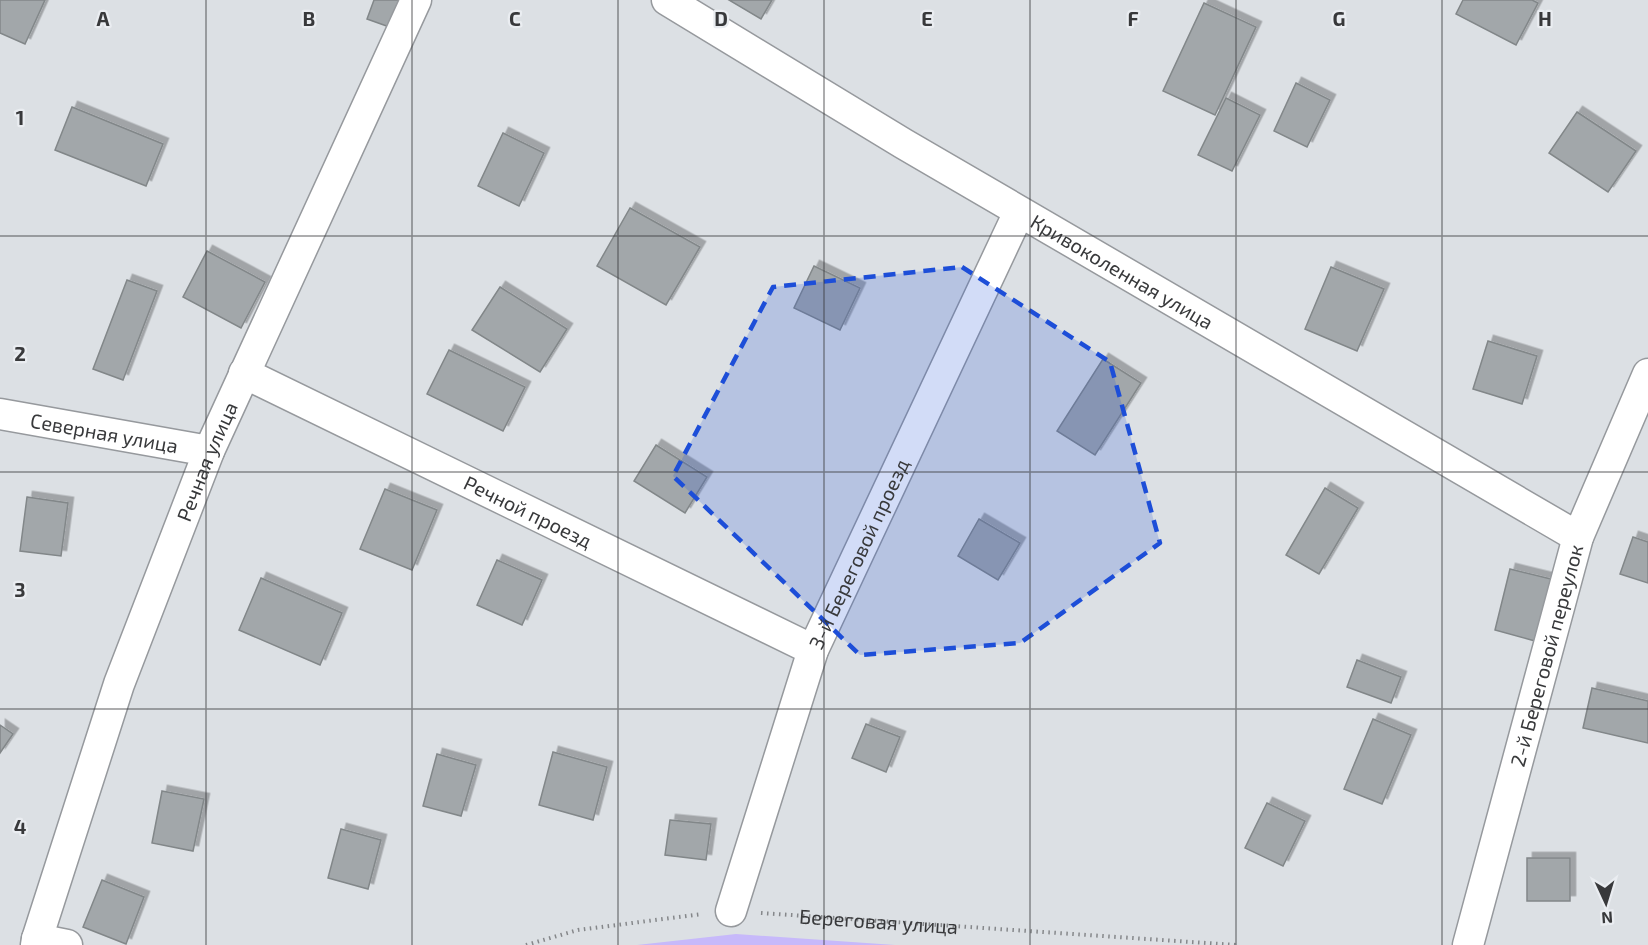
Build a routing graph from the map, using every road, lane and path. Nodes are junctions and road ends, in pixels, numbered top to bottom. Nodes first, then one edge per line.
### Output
1 (416, 0) edge
2 (667, 0) edge
3 (1019, 212) junction
4 (244, 373) junction
5 (1648, 374) edge
6 (0, 414) edge
7 (209, 451) junction
8 (1578, 537) junction
9 (813, 650) junction
10 (731, 911) junction
11 (36, 942) edge
12 (67, 945) edge
13 (526, 945) edge
14 (1236, 945) edge
15 (1468, 945) edge

1 - 4 street, Речная улица
2 - 3 street, Кривоколенная улица
3 - 8 street, Кривоколенная улица
3 - 9 street, 3-й Береговой проезд
4 - 7 street, Речная улица
4 - 9 street, Речной проезд
5 - 8 street, 2-й Береговой переулок
6 - 7 street, Северная улица
7 - 11 street, Речная улица
8 - 15 street, 2-й Береговой переулок
9 - 10 street, 3-й Береговой проезд
10 - 13 path, Береговая улица
10 - 14 path, Береговая улица
11 - 12 street

